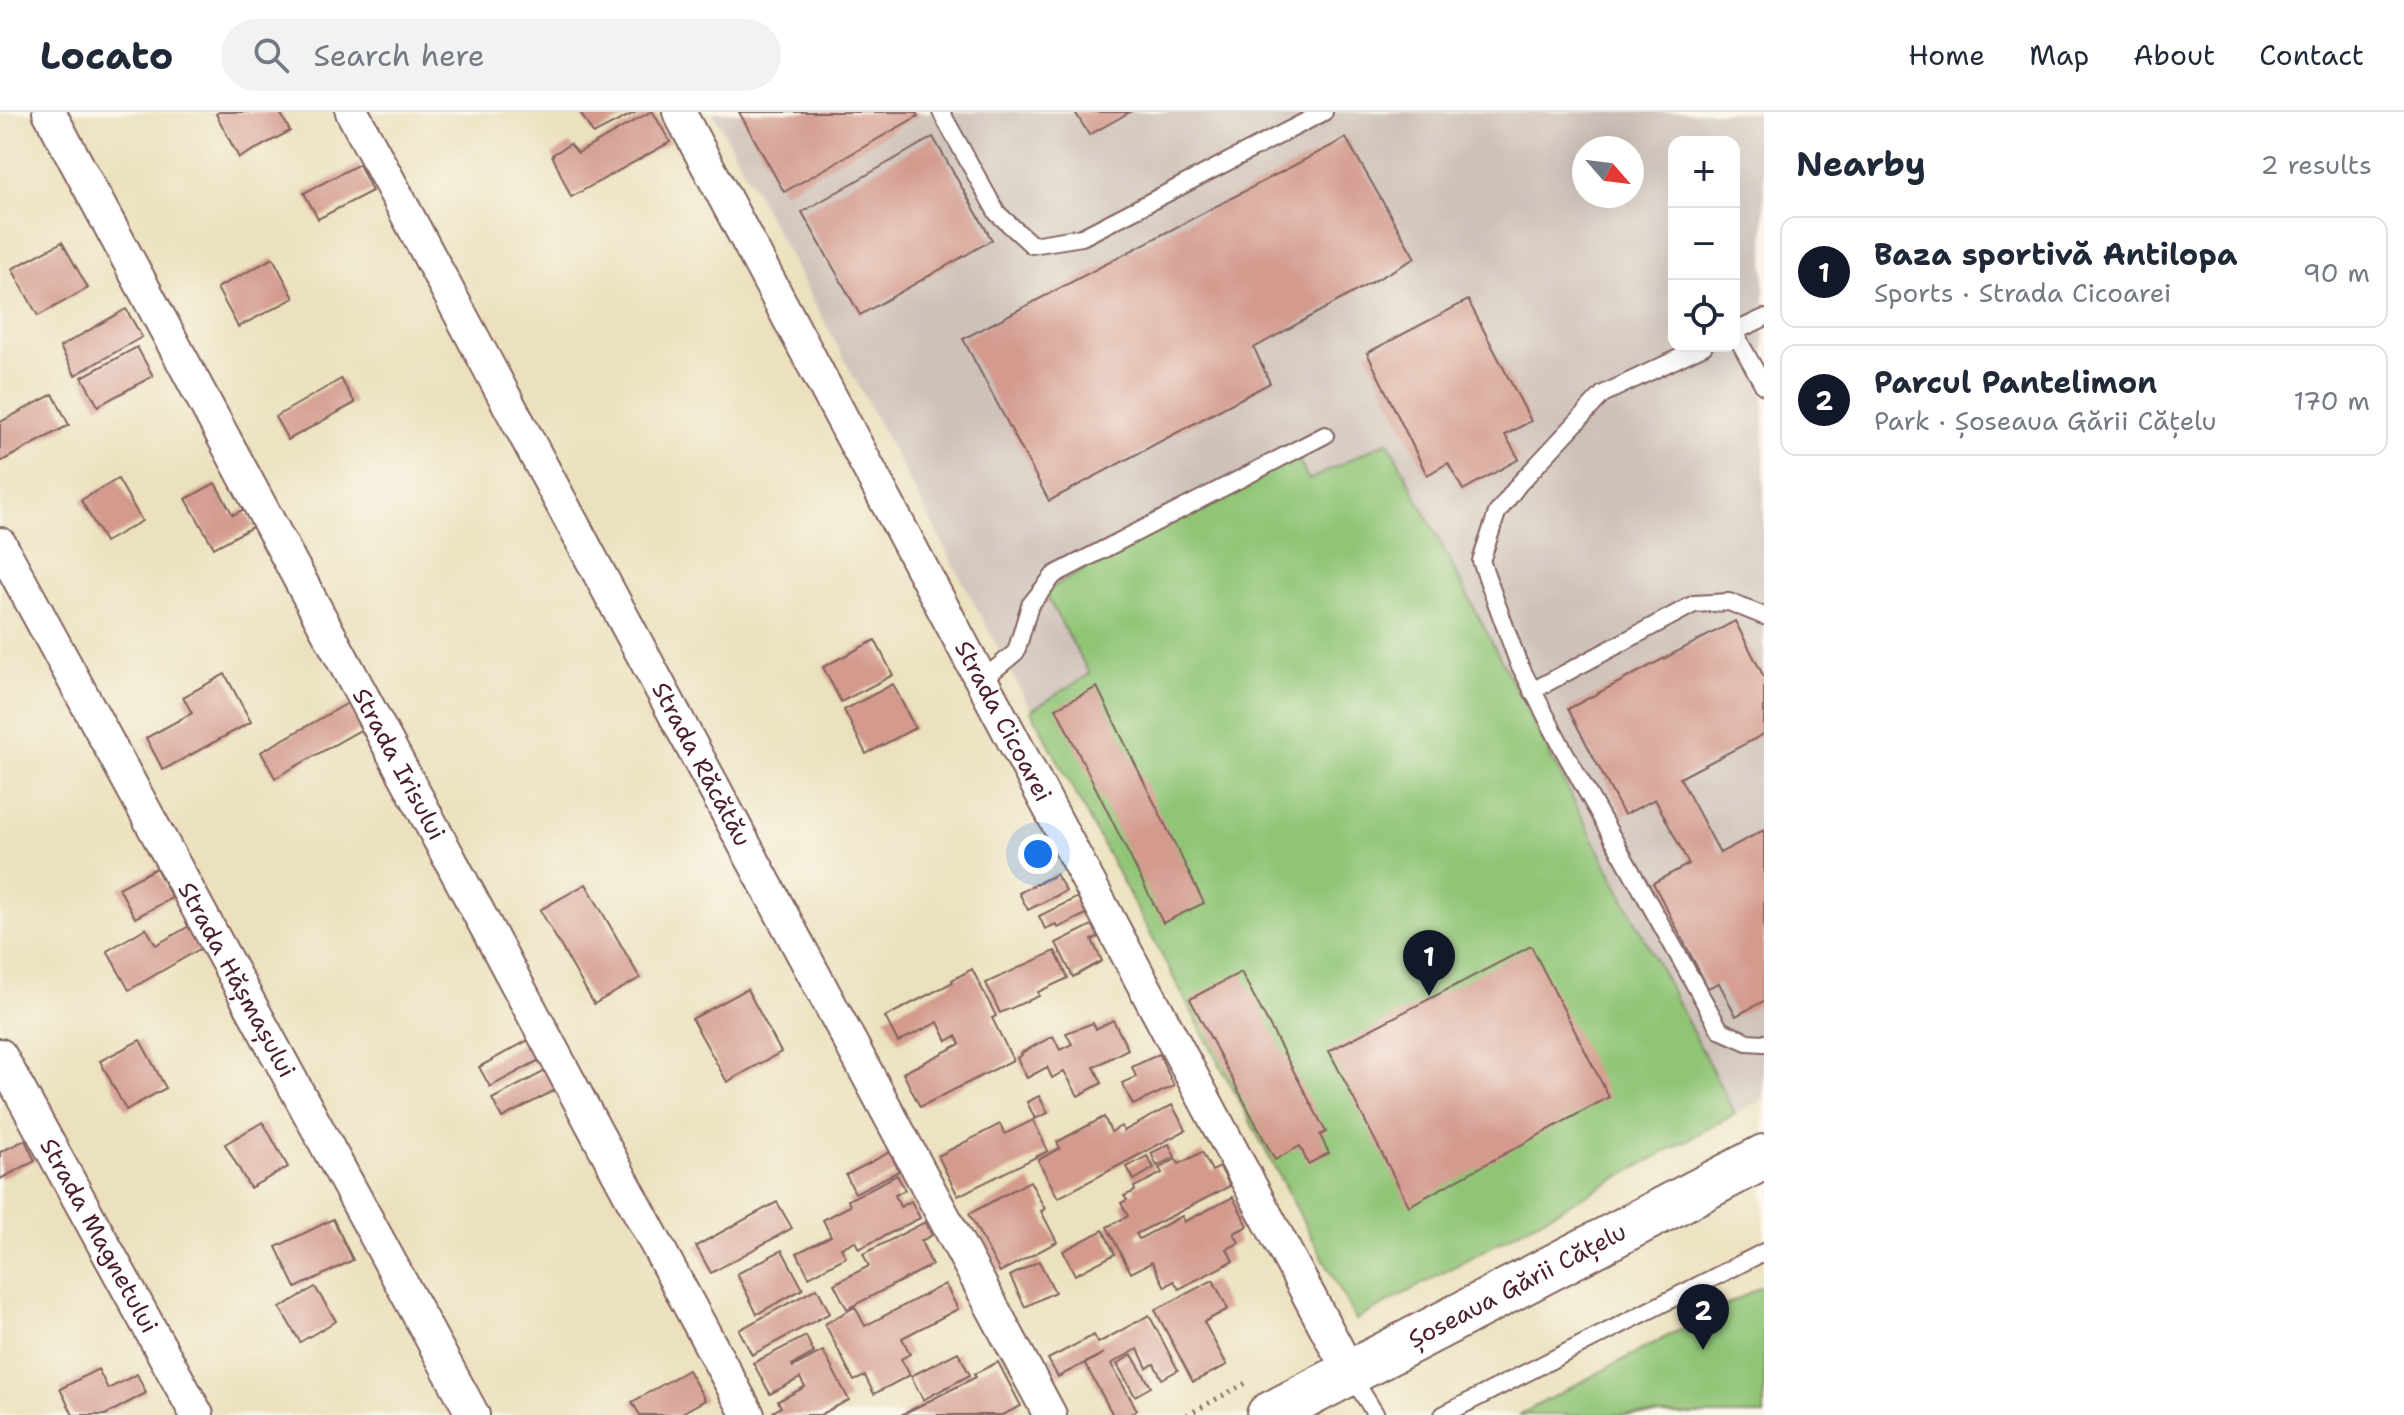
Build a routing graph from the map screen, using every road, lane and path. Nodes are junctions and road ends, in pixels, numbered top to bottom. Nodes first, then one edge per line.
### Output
1 (49, 112) edge
2 (352, 112) edge
3 (679, 112) edge
4 (941, 112) edge
5 (1324, 112) edge
6 (1764, 318) edge
7 (1740, 329) edge
8 (1740, 343) edge
9 (1691, 352) edge
10 (1764, 386) edge
11 (1325, 435) dead end
12 (0, 544) edge
13 (1764, 616) edge
14 (982, 680) junction
15 (1532, 691) junction
16 (1764, 1043) edge
17 (0, 1055) edge
18 (1764, 1157) edge
19 (1764, 1252) edge
20 (1350, 1373) junction
21 (197, 1415) edge
22 (473, 1415) edge
23 (748, 1415) edge
24 (1050, 1415) edge
25 (1269, 1415) edge
26 (1376, 1415) edge
27 (1443, 1415) edge

1 - 23 street, Strada Irisului
2 - 24 street, Strada Răcătău
3 - 14 street, Strada Cicoarei
4 - 5 lane
6 - 7 lane
8 - 10 lane
9 - 15 lane
11 - 14 lane
12 - 22 street, Strada Hășmașului
13 - 15 lane
14 - 20 street, Strada Cicoarei
15 - 16 lane
17 - 21 street, Strada Magnetului
18 - 20 main road, Șoseaua Gării Cățelu
19 - 27 lane
20 - 25 main road, Șoseaua Gării Cățelu
20 - 26 lane

